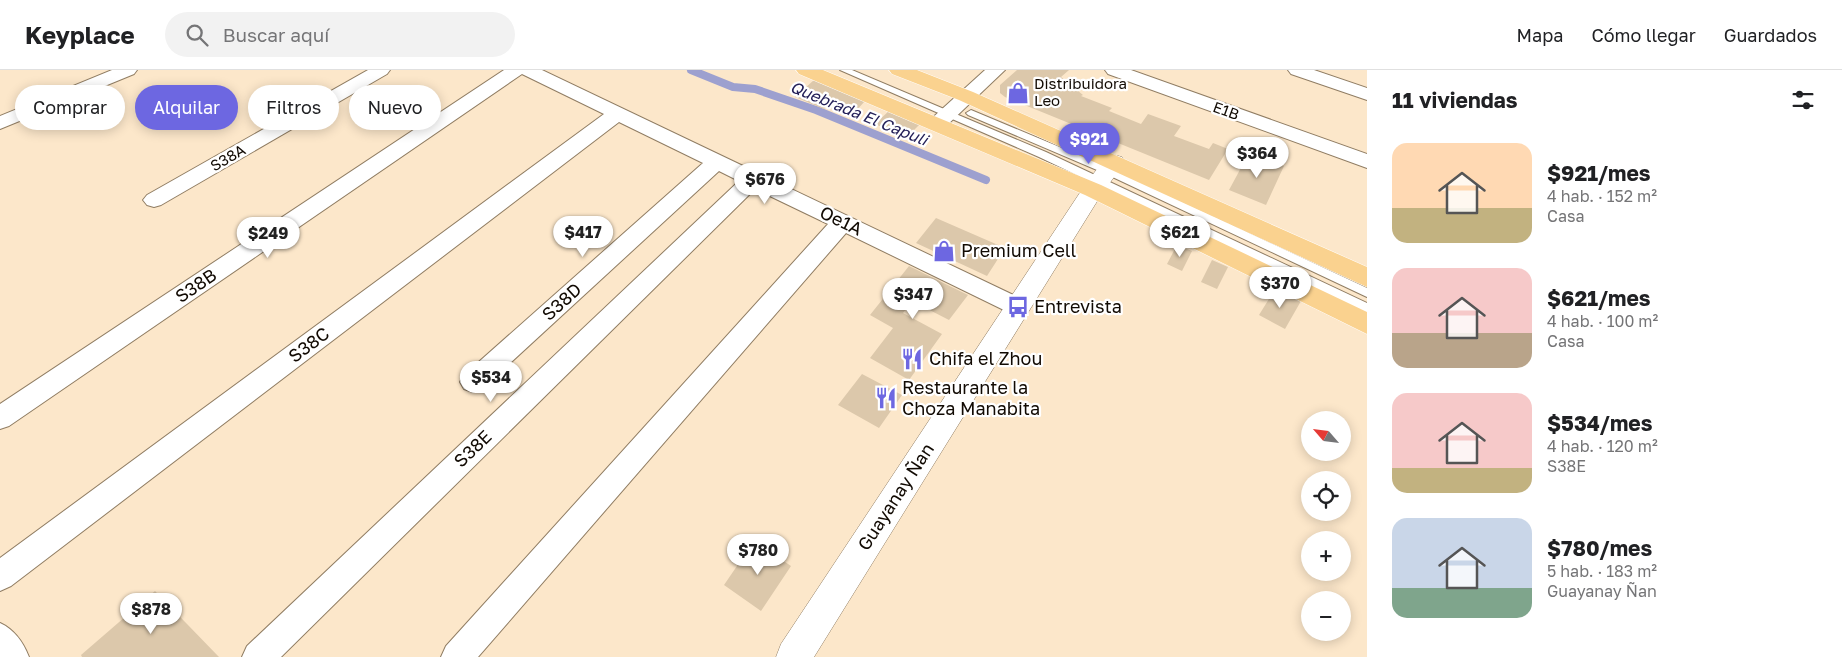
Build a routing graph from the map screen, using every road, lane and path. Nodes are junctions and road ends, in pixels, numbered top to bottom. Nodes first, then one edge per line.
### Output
1 (128, 70) edge
2 (381, 70) edge
3 (516, 70) edge
4 (528, 70) edge
5 (806, 70) edge
6 (844, 70) edge
7 (866, 70) edge
8 (899, 70) edge
9 (996, 70) edge
10 (1114, 70) edge
11 (1297, 70) edge
12 (1367, 94) edge
13 (952, 110) junction
14 (618, 113) junction
15 (0, 123) edge
16 (717, 161) junction
17 (1367, 161) edge
18 (1104, 176) junction
19 (753, 179) junction
20 (154, 200) dead end
21 (843, 222) junction
22 (1367, 278) edge
23 (1367, 293) edge
24 (1018, 307) junction
25 (1367, 308) edge
26 (1367, 324) edge
27 (473, 382) dead end
28 (0, 418) edge
29 (0, 576) edge
30 (0, 639) edge
31 (14, 657) edge
32 (258, 657) edge
33 (457, 657) edge
34 (794, 657) edge

1 - 15 street
2 - 20 street, S38A
3 - 28 street, S38B
4 - 14 street, Oe1A
5 - 13 main road
6 - 13 lane
7 - 13 lane
8 - 13 main road
9 - 13 street
10 - 17 street, E1B
11 - 12 street
13 - 18 main road
13 - 18 main road
14 - 16 street, Oe1A
14 - 29 street, S38C
16 - 19 street, Oe1A
16 - 27 street, S38D
18 - 22 main road
18 - 23 lane
18 - 24 main road, Guayanay Ñan
18 - 25 lane
18 - 26 main road
19 - 21 street, Oe1A
19 - 32 street, S38E
21 - 24 street, Oe1A
21 - 33 street
24 - 34 main road, Guayanay Ñan
30 - 31 street

